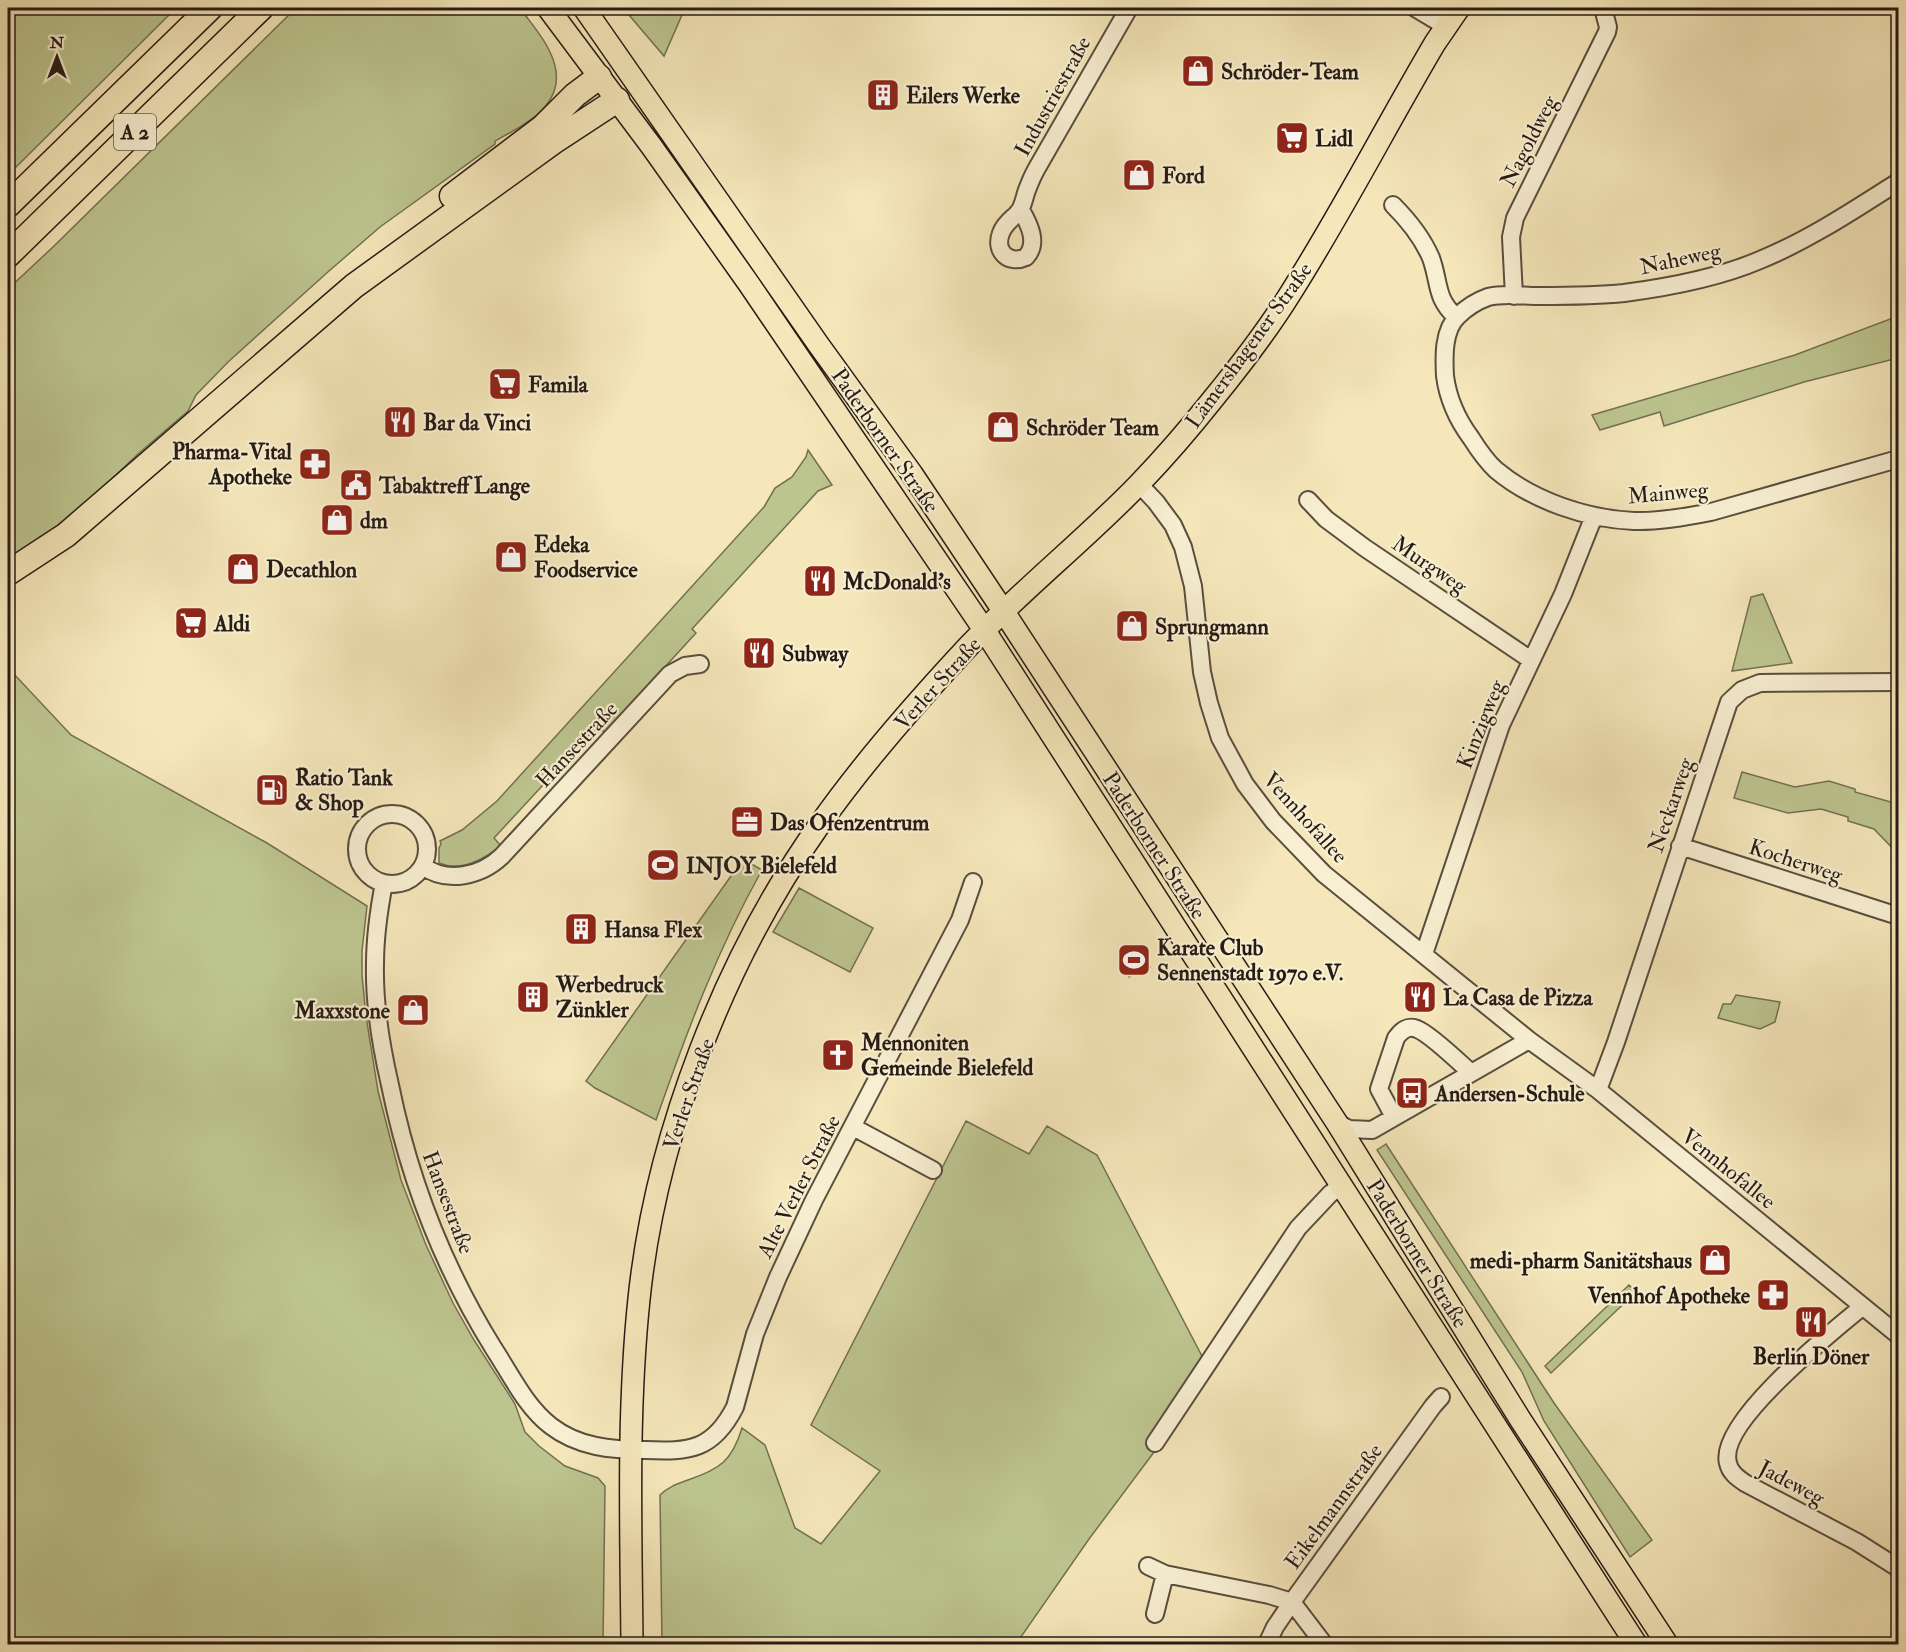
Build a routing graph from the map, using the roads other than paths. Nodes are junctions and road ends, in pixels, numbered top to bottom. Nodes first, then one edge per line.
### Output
1 (210, 8) edge
2 (261, 8) edge
3 (548, 8) edge
4 (584, 8) edge
5 (1129, 8) edge
6 (1415, 8) edge
7 (1459, 8) edge
8 (1604, 12) dead end
9 (1445, 26) junction
10 (621, 60) junction
11 (599, 77) junction
12 (639, 84) junction
13 (616, 100) junction
14 (1899, 182) edge
15 (8, 205) edge
16 (1393, 205) dead end
17 (1021, 210) dead end
18 (8, 255) edge
19 (1514, 296) junction
20 (1456, 318) junction
21 (184, 433) junction
22 (1899, 459) edge
23 (1139, 484) junction
24 (1308, 500) dead end
25 (1594, 516) junction
26 (18, 562) edge
27 (8, 573) edge
28 (1004, 612) junction
29 (985, 631) junction
30 (1532, 660) junction
31 (700, 664) dead end
32 (1899, 682) edge
33 (1680, 846) junction
34 (423, 866) junction
35 (973, 882) dead end
36 (384, 883) junction
37 (1899, 916) edge
38 (1424, 954) junction
39 (1529, 1040) junction
40 (1470, 1072) junction
41 (1598, 1089) junction
42 (1394, 1117) junction
43 (1337, 1123) junction
44 (853, 1127) junction
45 (933, 1170) dead end
46 (1342, 1185) junction
47 (1862, 1307) junction
48 (1899, 1335) edge
49 (1441, 1397) dead end
50 (1155, 1443) dead end
51 (631, 1450) junction
52 (1148, 1566) dead end
53 (1899, 1568) edge
54 (1165, 1574) junction
55 (1292, 1602) junction
56 (1155, 1614) dead end
57 (633, 1644) edge
58 (1267, 1644) edge
59 (1324, 1644) edge
60 (1636, 1644) edge
61 (1667, 1644) edge

1 - 15 highway, A 2
2 - 18 highway, A 2
3 - 11 main road, Paderborner Straße
4 - 10 main road, Paderborner Straße
5 - 17 street, Industriestraße
6 - 9 street
7 - 9 main road, Lämershagener Straße
8 - 19 street, Nagoldweg
9 - 23 main road, Lämershagener Straße
10 - 11 main road
10 - 12 main road, Paderborner Straße
11 - 13 main road, Paderborner Straße
11 - 21 highway
12 - 13 main road
12 - 28 main road, Paderborner Straße
13 - 21 highway
13 - 29 main road, Paderborner Straße
14 - 19 street, Naheweg
16 - 20 street
19 - 20 street, Naheweg
20 - 25 street, Mainweg
21 - 26 highway
22 - 25 street, Mainweg
23 - 28 main road, Lämershagener Straße
23 - 38 street, Vennhofallee
24 - 30 street, Murgweg
25 - 30 street, Kinzigweg
26 - 27 highway
28 - 29 main road, Verler Straße
28 - 43 main road, Paderborner Straße
29 - 46 main road, Paderborner Straße
29 - 51 main road, Verler Straße
30 - 38 street, Kinzigweg
31 - 34 street, Hansestraße
32 - 33 street, Neckarweg
33 - 37 street, Kocherweg
33 - 41 street, Neckarweg
34 - 36 street
34 - 36 street
35 - 44 street, Alte Verler Straße
36 - 51 street, Hansestraße
38 - 39 street, Vennhofallee
39 - 40 street
39 - 41 street, Vennhofallee
40 - 42 street
40 - 42 street
41 - 47 street, Vennhofallee
42 - 43 street
43 - 61 main road, Paderborner Straße
44 - 45 street
44 - 51 street, Alte Verler Straße
46 - 50 street, Paderborner Straße
46 - 60 main road, Paderborner Straße
47 - 48 street, Vennhofallee
47 - 53 street, Jadeweg
49 - 55 street, Eikelmannstraße
51 - 57 main road, Verler Straße
52 - 54 street
54 - 55 street
54 - 56 street
55 - 58 street, Eikelmannstraße
55 - 59 street

